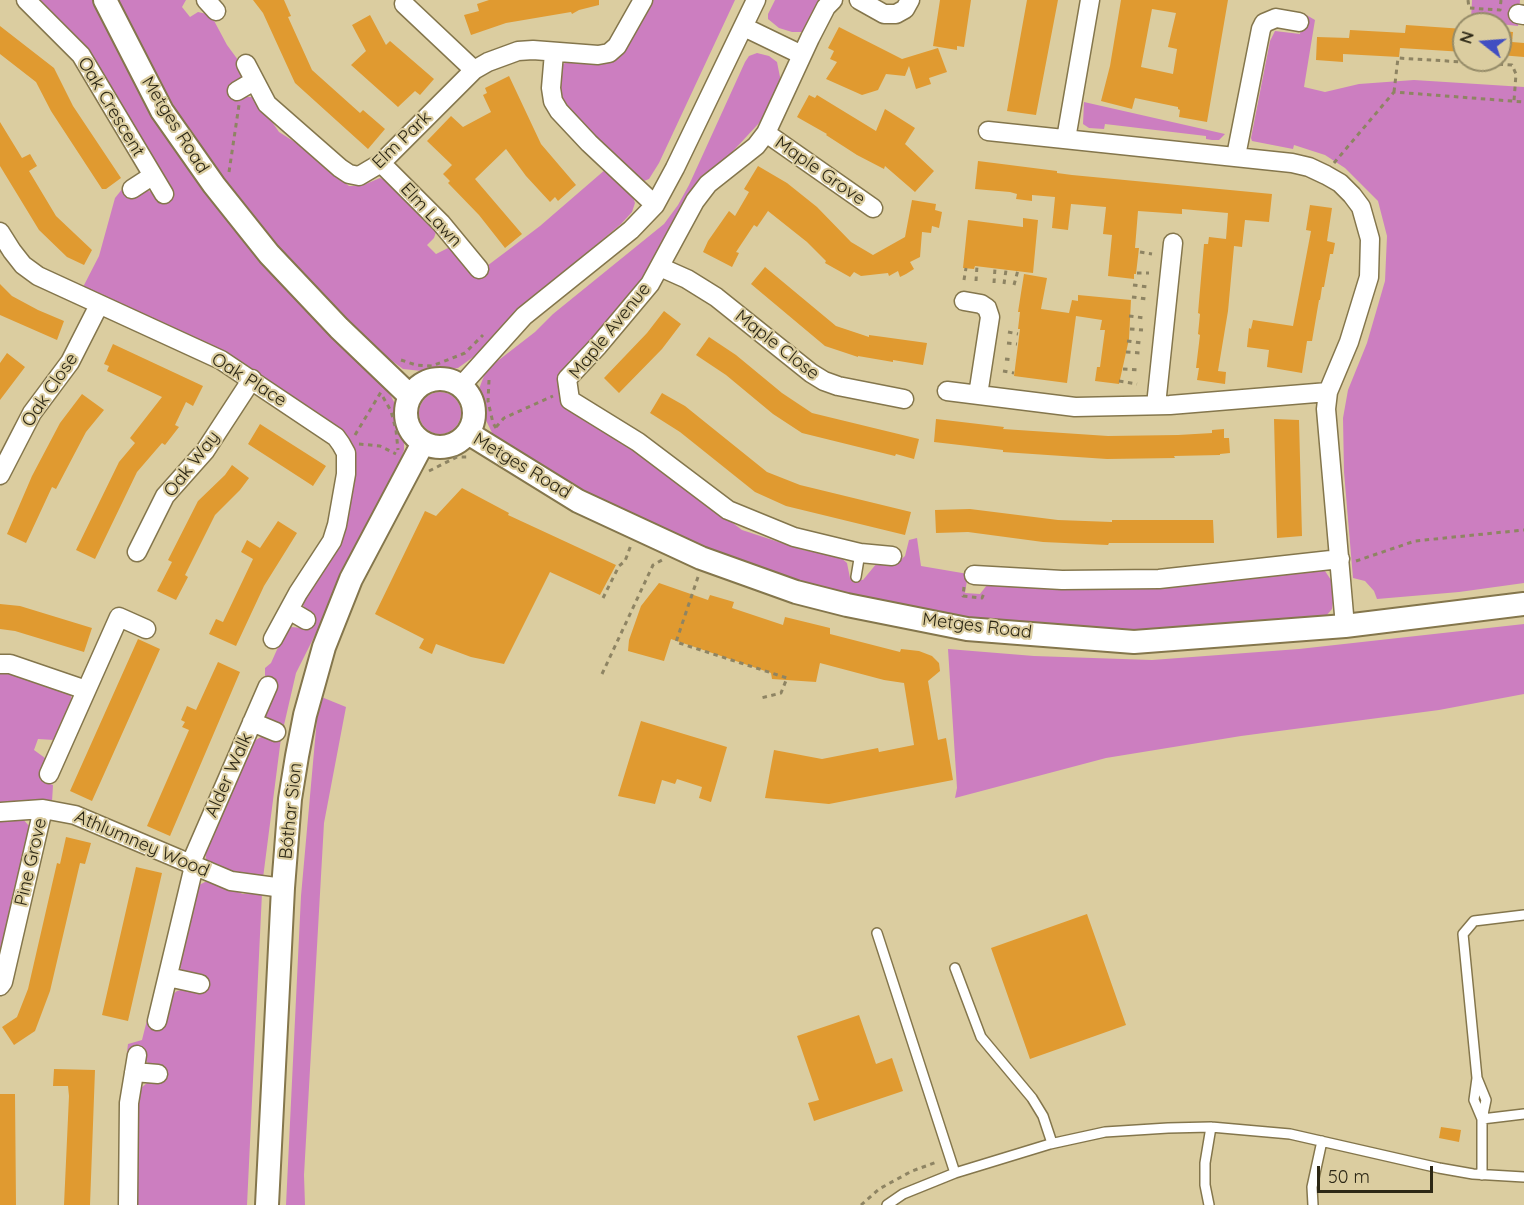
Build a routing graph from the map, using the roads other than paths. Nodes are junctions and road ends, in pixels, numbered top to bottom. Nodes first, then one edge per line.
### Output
1 (26, 0) edge
2 (105, 0) edge
3 (643, 0) edge
4 (756, 0) edge
5 (833, 0) edge
6 (859, 0) edge
7 (910, 0) edge
8 (1090, 0) edge
9 (404, 4) dead end
10 (1299, 22) dead end
11 (744, 27) junction
12 (554, 52) junction
13 (802, 55) junction
14 (246, 64) dead end
15 (474, 70) junction
16 (988, 131) dead end
17 (766, 134) junction
18 (1066, 139) junction
19 (1236, 156) junction
20 (381, 163) junction
21 (152, 176) junction
22 (132, 189) dead end
23 (164, 194) dead end
24 (655, 205) junction
25 (873, 208) dead end
26 (2, 240) edge
27 (1173, 243) dead end
28 (660, 267) junction
29 (479, 269) dead end
30 (964, 301) dead end
31 (99, 305) junction
32 (252, 379) junction
33 (461, 386) junction
34 (947, 391) dead end
35 (1328, 392) junction
36 (978, 395) junction
37 (410, 396) junction
38 (904, 399) dead end
39 (1156, 405) junction
40 (468, 433) junction
41 (423, 443) junction
42 (0, 475) edge
43 (137, 552) dead end
44 (860, 553) junction
45 (892, 556) dead end
46 (1340, 563) junction
47 (974, 575) dead end
48 (856, 577) dead end
49 (1524, 604) edge
50 (289, 610) junction
51 (306, 620) dead end
52 (1345, 626) junction
53 (146, 629) dead end
54 (273, 639) dead end
55 (0, 664) edge
56 (268, 686) dead end
57 (86, 690) junction
58 (252, 722) junction
59 (276, 732) dead end
60 (49, 774) dead end
61 (43, 809) junction
62 (0, 812) edge
63 (192, 866) junction
64 (284, 888) junction
65 (1524, 915) edge
66 (877, 933) dead end
67 (955, 968) dead end
68 (168, 977) junction
69 (200, 984) dead end
70 (0, 986) edge
71 (157, 1022) dead end
72 (158, 1074) dead end
73 (1524, 1114) edge
74 (1482, 1119) junction
75 (1211, 1127) junction
76 (1322, 1141) junction
77 (1052, 1143) junction
78 (955, 1173) junction
79 (1482, 1175) junction
80 (1524, 1178) edge
81 (128, 1205) edge
82 (267, 1205) edge
83 (887, 1205) edge
84 (1209, 1205) edge
85 (1313, 1205) edge

1 - 21 street, Oak Crescent
2 - 37 street, Metges Road
3 - 12 street, Elm Park
4 - 11 street
5 - 13 street, Maple Avenue
6 - 7 street
8 - 18 street
9 - 15 street
10 - 19 street
11 - 13 street
11 - 24 street
12 - 15 street, Elm Park
12 - 24 street
13 - 17 street, Maple Avenue
14 - 20 street, Elm Park
15 - 20 street, Elm Park
16 - 18 street
17 - 25 street, Maple Grove
17 - 28 street, Maple Avenue
18 - 19 street
19 - 35 street
20 - 29 street, Elm Lawn
21 - 22 street
21 - 23 street, Oak Crescent
24 - 33 street
26 - 31 street, Oak Place
27 - 39 street
28 - 38 street, Maple Close
28 - 44 street, Maple Avenue
30 - 36 street
31 - 32 street, Oak Place
31 - 42 street, Oak Close
32 - 43 street, Oak Way
32 - 50 street, Oak Place
33 - 37 street
33 - 40 street
34 - 36 street
35 - 39 street
35 - 46 street
36 - 39 street
37 - 41 street
40 - 41 street
40 - 52 street, Metges Road
41 - 64 street, Bóthar Sion
44 - 45 street, Maple Avenue
44 - 48 lane
46 - 47 street
46 - 52 street
49 - 52 street, Metges Road
50 - 51 street
50 - 54 street
53 - 57 street
55 - 57 street
56 - 58 street, Alder Walk
57 - 60 street
58 - 59 street
58 - 63 street, Alder Walk
61 - 62 street, Athlumney Wood
61 - 63 street, Athlumney Wood
61 - 70 street, Pine Grove
63 - 64 street, Athlumney Wood
63 - 68 street, Alder Walk
64 - 82 street, Bóthar Sion
65 - 74 lane
66 - 78 lane
67 - 77 lane
68 - 69 street
68 - 71 street, Alder Walk
72 - 81 street
73 - 74 lane
74 - 79 lane
75 - 76 lane
75 - 77 lane
75 - 84 lane
76 - 79 lane
76 - 85 lane
77 - 78 lane
78 - 83 lane
79 - 80 lane

